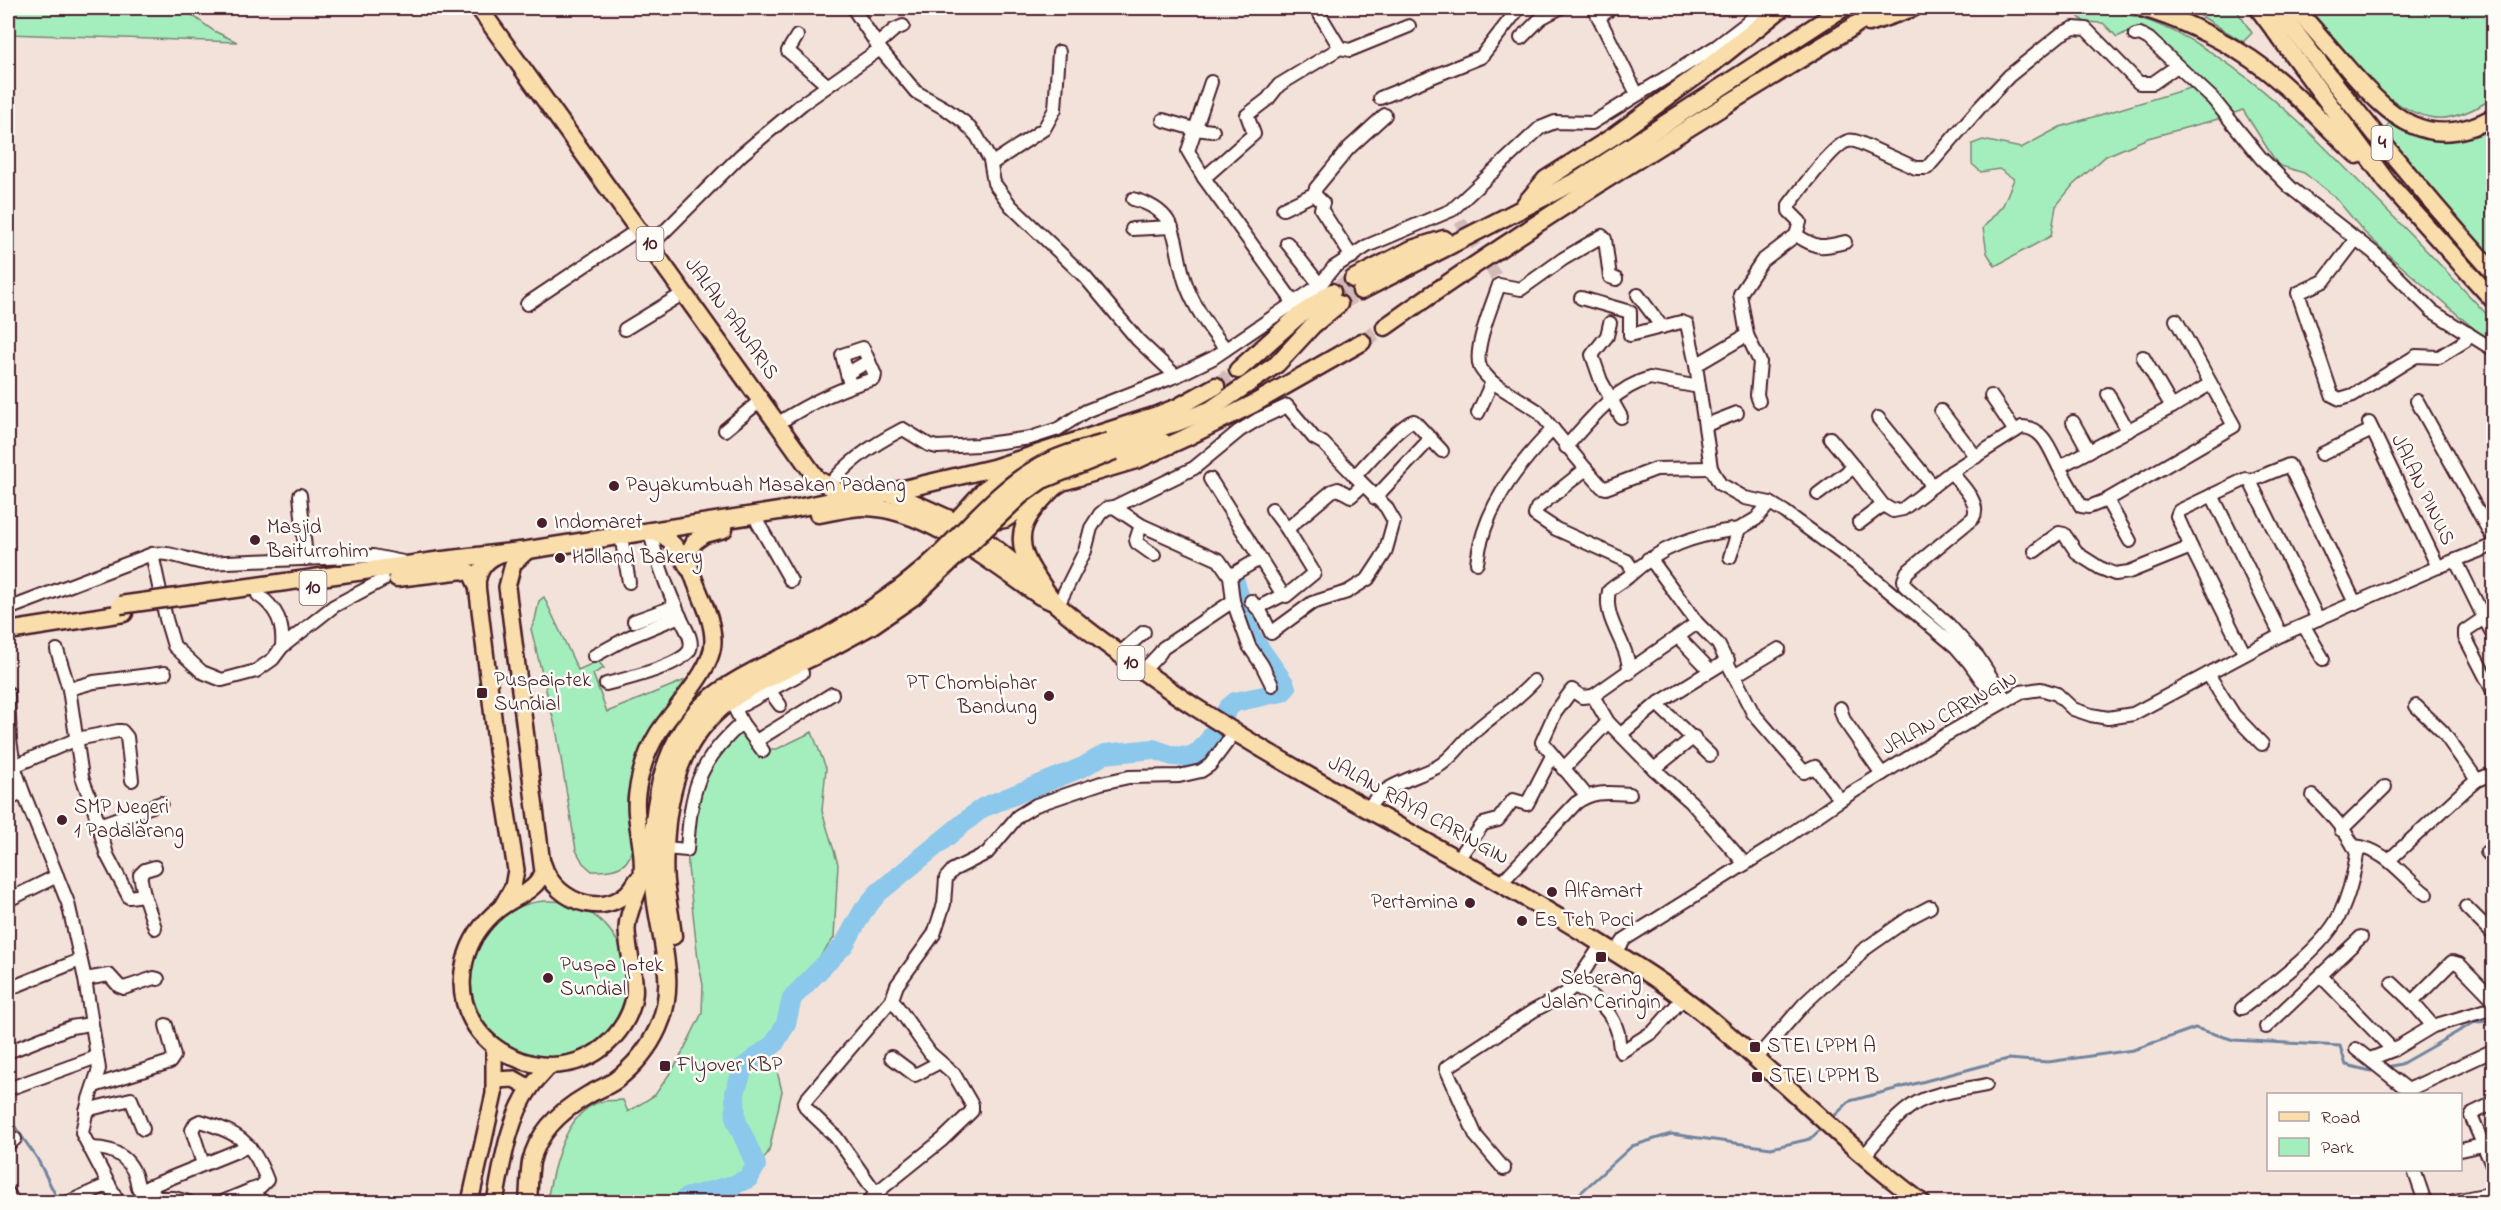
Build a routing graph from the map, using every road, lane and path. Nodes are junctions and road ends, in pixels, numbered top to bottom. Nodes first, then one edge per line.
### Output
1 (853, 8) edge
2 (1316, 8) edge
3 (1519, 8) edge
4 (1560, 8) edge
5 (1612, 8) edge
6 (1762, 8) edge
7 (1782, 8) edge
8 (1843, 8) edge
9 (1880, 8) edge
10 (1913, 8) edge
11 (2142, 8) edge
12 (2258, 8) edge
13 (2277, 8) edge
14 (2295, 8) edge
15 (484, 10) edge
16 (1597, 12) edge
17 (903, 26) dead end
18 (1409, 26) dead end
19 (1848, 30) junction
20 (2135, 35) dead end
21 (796, 36) dead end
22 (1521, 38) dead end
23 (879, 46) junction
24 (1340, 48) junction
25 (1059, 52) dead end
26 (2177, 66) junction
27 (1211, 82) dead end
28 (827, 85) junction
29 (1637, 94) junction
30 (1380, 98) dead end
31 (1385, 115) dead end
32 (2493, 117) edge
33 (1163, 120) dead end
34 (1194, 129) junction
35 (1213, 130) dead end
36 (992, 164) junction
37 (1204, 178) junction
38 (2387, 182) junction
39 (1314, 194) junction
40 (1133, 199) dead end
41 (1283, 209) dead end
42 (1452, 210) junction
43 (1519, 211) junction
44 (1460, 221) tunnel mouth
45 (1172, 227) junction
46 (1132, 228) dead end
47 (639, 229) junction
48 (1796, 235) junction
49 (2355, 239) junction
50 (1845, 242) dead end
51 (1287, 243) dead end
52 (651, 245) junction
53 (1352, 257) junction
54 (2493, 273) edge
55 (1613, 277) dead end
56 (1357, 285) tunnel mouth
57 (684, 293) junction
58 (1331, 294) junction
59 (1638, 295) dead end
60 (1581, 298) dead end
61 (2493, 301) edge
62 (1294, 303) junction
63 (527, 304) dead end
64 (2176, 320) dead end
65 (1610, 323) dead end
66 (1385, 327) tunnel mouth
67 (1662, 327) junction
68 (625, 330) dead end
69 (2468, 333) junction
70 (1747, 334) junction
71 (1362, 342) tunnel mouth
72 (1226, 349) junction
73 (2493, 350) edge
74 (2143, 357) dead end
75 (1696, 365) junction
76 (1238, 370) tunnel mouth
77 (1176, 376) junction
78 (849, 379) junction
79 (1492, 382) junction
80 (2210, 384) junction
81 (1216, 386) tunnel mouth
82 (1699, 387) junction
83 (2108, 394) dead end
84 (1991, 396) dead end
85 (1612, 398) junction
86 (761, 400) junction
87 (2417, 400) dead end
88 (1759, 401) dead end
89 (2172, 407) junction
90 (1941, 411) dead end
91 (1478, 413) dead end
92 (1737, 413) dead end
93 (1622, 417) dead end
94 (1878, 418) dead end
95 (2073, 422) dead end
96 (777, 423) junction
97 (1706, 425) junction
98 (1553, 429) junction
99 (725, 430) dead end
100 (2127, 430) junction
101 (2015, 431) junction
102 (1185, 438) junction
103 (1431, 438) junction
104 (1830, 438) dead end
105 (1111, 447) junction
106 (1566, 447) junction
107 (1442, 451) dead end
108 (2089, 451) junction
109 (1042, 452) junction
110 (2322, 454) dead end
111 (1976, 457) junction
112 (1854, 467) junction
113 (2059, 467) junction
114 (1711, 468) junction
115 (1586, 469) junction
116 (1951, 472) junction
117 (1209, 479) dead end
118 (1359, 480) junction
119 (2250, 481) junction
120 (824, 484) junction
121 (1055, 486) junction
122 (1933, 486) junction
123 (984, 489) junction
124 (887, 493) junction
125 (1818, 494) dead end
126 (300, 495) dead end
127 (855, 495) junction
128 (2212, 495) junction
129 (1375, 498) junction
130 (2107, 500) junction
131 (1770, 503) junction
132 (1883, 505) junction
133 (804, 506) junction
134 (1114, 507) junction
135 (1272, 509) dead end
136 (1031, 512) junction
137 (758, 523) junction
138 (1859, 523) dead end
139 (1142, 525) junction
140 (950, 527) junction
141 (1287, 528) junction
142 (1739, 529) junction
143 (650, 531) junction
144 (621, 536) junction
145 (2493, 540) edge
146 (695, 541) joint
147 (2130, 541) dead end
148 (2493, 545) edge
149 (2191, 547) junction
150 (528, 550) junction
151 (2035, 551) dead end
152 (508, 553) junction
153 (152, 554) junction
154 (1154, 555) dead end
155 (995, 556) junction
156 (1730, 557) dead end
157 (1259, 559) junction
158 (1648, 559) junction
159 (306, 560) junction
160 (2456, 561) junction
161 (1477, 563) dead end
162 (412, 564) junction
163 (2438, 567) junction
164 (1633, 570) junction
165 (1230, 576) junction
166 (383, 579) junction
167 (791, 581) dead end
168 (629, 582) dead end
169 (477, 585) junction
170 (1283, 595) junction
171 (258, 596) junction
172 (1906, 596) junction
173 (1049, 597) junction
174 (192, 599) junction
175 (701, 599) junction
176 (1233, 601) junction
177 (2355, 603) junction
178 (8, 609) edge
179 (122, 609) junction
180 (678, 611) junction
181 (2484, 618) junction
182 (2318, 619) junction
183 (634, 621) dead end
184 (8, 622) edge
185 (1697, 623) junction
186 (2304, 626) junction
187 (8, 631) edge
188 (1144, 632) dead end
189 (2281, 635) junction
190 (2493, 636) edge
191 (1678, 637) junction
192 (823, 645) junction
193 (282, 647) junction
194 (1779, 649) dead end
195 (57, 650) dead end
196 (2244, 653) junction
197 (1119, 654) junction
198 (594, 656) dead end
199 (2323, 659) dead end
200 (1728, 660) junction
201 (1710, 670) junction
202 (1142, 672) junction
203 (165, 673) dead end
204 (802, 673) dead end
205 (1629, 673) junction
206 (2208, 674) junction
207 (1734, 675) junction
208 (1534, 681) dead end
209 (606, 684) dead end
210 (1272, 685) dead end
211 (69, 689) junction
212 (769, 690) junction
213 (8, 693) edge
214 (2493, 693) edge
215 (832, 694) dead end
216 (1593, 696) junction
217 (2003, 702) junction
218 (1657, 704) junction
219 (780, 705) dead end
220 (2416, 706) dead end
221 (1840, 708) dead end
222 (1608, 722) junction
223 (742, 723) junction
224 (1232, 731) junction
225 (1621, 734) junction
226 (1694, 737) junction
227 (77, 739) junction
228 (2262, 744) dead end
229 (1710, 755) dead end
230 (1552, 756) junction
231 (15, 766) junction
232 (1563, 769) junction
233 (1654, 769) junction
234 (1882, 774) junction
235 (2492, 777) edge
236 (132, 780) dead end
237 (2477, 780) junction
238 (2385, 787) dead end
239 (23, 792) junction
240 (1630, 794) dead end
241 (1586, 795) junction
242 (2313, 796) dead end
243 (8, 800) edge
244 (1840, 800) junction
245 (160, 803) dead end
246 (1368, 810) junction
247 (99, 825) junction
248 (2341, 830) junction
249 (641, 845) junction
250 (2354, 846) junction
251 (665, 848) junction
252 (1458, 859) junction
253 (2389, 860) junction
254 (543, 861) junction
255 (1745, 864) junction
256 (156, 867) dead end
257 (57, 876) junction
258 (1501, 883) junction
259 (2426, 894) dead end
260 (144, 895) junction
261 (8, 900) edge
262 (1930, 907) dead end
263 (2466, 907) dead end
264 (498, 910) junction
265 (155, 928) dead end
266 (2493, 935) edge
267 (2361, 938) dead end
268 (1608, 948) junction
269 (80, 960) junction
270 (2321, 976) junction
271 (85, 979) junction
272 (158, 979) dead end
273 (2392, 983) dead end
274 (1574, 986) junction
275 (8, 989) edge
276 (1683, 998) junction
277 (892, 999) junction
278 (2493, 1000) edge
279 (2412, 1002) junction
280 (2242, 1008) dead end
281 (2493, 1008) edge
282 (91, 1024) junction
283 (166, 1025) dead end
284 (2433, 1026) junction
285 (2266, 1027) dead end
286 (494, 1047) junction
287 (2356, 1049) dead end
288 (2393, 1050) junction
289 (2493, 1050) edge
290 (8, 1052) edge
291 (97, 1057) junction
292 (891, 1057) dead end
293 (1755, 1060) junction
294 (940, 1062) junction
295 (2373, 1062) junction
296 (549, 1066) junction
297 (495, 1080) junction
298 (1986, 1085) dead end
299 (94, 1086) junction
300 (8, 1089) edge
301 (530, 1089) junction
302 (2409, 1092) edge
303 (2493, 1103) edge
304 (86, 1110) junction
305 (143, 1129) dead end
306 (2483, 1145) junction
307 (249, 1146) junction
308 (89, 1148) junction
309 (2462, 1150) edge
310 (1863, 1157) junction
311 (203, 1164) junction
312 (1504, 1169) dead end
313 (2493, 1170) edge
314 (2414, 1171) edge
315 (109, 1184) junction
316 (150, 1186) junction
317 (251, 1190) junction
318 (8, 1192) edge
319 (2493, 1193) edge
320 (873, 1198) edge
321 (13, 1203) edge
322 (69, 1203) edge
323 (118, 1203) edge
324 (188, 1203) edge
325 (222, 1203) edge
326 (262, 1203) edge
327 (470, 1203) edge
328 (495, 1203) edge
329 (528, 1203) edge
330 (537, 1203) edge
331 (1921, 1203) edge
332 (2427, 1203) edge
333 (2449, 1203) edge

1 - 23 street
2 - 24 street
3 - 30 street
4 - 22 street
5 - 16 street
6 - 29 street
7 - 43 highway
8 - 43 highway
9 - 19 highway
10 - 19 highway
11 - 38 highway
12 - 38 highway, 4
13 - 54 highway, 4
14 - 32 highway
15 - 47 highway, JALAN PANARIS / 10
16 - 29 street
17 - 23 street
18 - 24 street
19 - 66 highway
20 - 26 street
21 - 28 street
23 - 28 street
23 - 36 street
24 - 37 street
25 - 36 street
26 - 48 street
26 - 49 street
27 - 34 street
28 - 52 street
29 - 42 street
31 - 39 street
33 - 34 street
34 - 35 street
34 - 37 street
36 - 77 street
37 - 62 street
38 - 61 highway, 4
39 - 41 street
39 - 53 street
40 - 45 street
42 - 44 street
42 - 53 street
43 - 56 highway
45 - 46 street
45 - 72 street
47 - 52 highway, JALAN PANARIS / 10
47 - 63 street
48 - 50 street
48 - 70 street
49 - 69 street
49 - 69 street
51 - 58 street
52 - 57 highway, JALAN PANARIS / 10
53 - 58 street
55 - 79 street
57 - 68 street
57 - 86 highway, JALAN PANARIS / 10
58 - 62 street
58 - 76 highway
58 - 105 highway
59 - 67 street
60 - 67 street
62 - 72 street
64 - 80 street
65 - 85 street
67 - 75 street
69 - 73 street
70 - 75 street
70 - 88 street
71 - 102 highway
72 - 77 street
74 - 89 street
75 - 82 street
77 - 120 street
78 - 78 street
78 - 96 street
79 - 91 street
79 - 98 street
80 - 89 street
80 - 130 street
81 - 109 highway
82 - 85 street
82 - 97 street
83 - 100 street
84 - 101 street
85 - 93 street
85 - 106 street
86 - 96 highway, JALAN PANARIS / 10
86 - 99 street
87 - 145 street
89 - 100 street
90 - 111 street
92 - 97 street
94 - 122 street
95 - 108 street
96 - 120 highway, JALAN PANARIS / 10
97 - 114 street
98 - 106 street
98 - 161 street
100 - 108 street
101 - 111 street
101 - 113 street
102 - 105 highway
102 - 121 highway
103 - 107 street
103 - 118 street
103 - 129 street
104 - 112 street
105 - 192 highway, bridge
106 - 115 street
108 - 113 street
109 - 123 highway
109 - 124 highway
110 - 163 street, JALAN PINUS
111 - 116 street
112 - 125 street
112 - 132 street
113 - 130 street
114 - 115 street
114 - 131 street
115 - 164 street
116 - 122 street
116 - 172 street
117 - 157 street
118 - 129 street
118 - 134 street
118 - 141 street
119 - 128 street
119 - 177 street
119 - 182 street
120 - 127 highway
120 - 133 highway
121 - 123 highway
121 - 136 highway
122 - 132 street
123 - 140 highway
124 - 127 highway
124 - 140 highway, 10
126 - 159 street
127 - 133 highway
128 - 149 street
128 - 189 street
129 - 170 street
130 - 147 street
131 - 142 street
131 - 172 street
132 - 138 street
133 - 143 highway
134 - 139 street
134 - 173 street
135 - 141 street
136 - 155 highway
136 - 173 highway
137 - 140 highway, 10
137 - 146 highway, 10
137 - 167 street
139 - 154 street
139 - 165 street
140 - 155 highway, 10
141 - 170 street
142 - 156 street
142 - 158 street
143 - 144 highway
143 - 175 main road
143 - 180 street
144 - 150 highway
144 - 168 street
146 - 175 main road
148 - 160 street, JALAN CARINGIN
149 - 151 street
149 - 196 street
150 - 152 highway
150 - 254 main road
152 - 162 highway, 10
152 - 169 main road
153 - 159 street
153 - 178 street
153 - 193 street
155 - 173 highway, 10
157 - 165 street
157 - 170 street
158 - 164 street
158 - 185 street
159 - 162 street
160 - 163 street, JALAN CARINGIN
160 - 181 street
162 - 174 highway, 10
163 - 177 street, JALAN CARINGIN
164 - 205 street
165 - 176 street
166 - 169 highway, 10
166 - 171 highway, 10
166 - 193 street
169 - 264 main road
171 - 174 highway, 10
171 - 193 street
172 - 217 street
173 - 197 highway, 10
174 - 179 highway, 10
175 - 249 main road
176 - 202 street
176 - 210 street
177 - 182 street, JALAN CARINGIN
179 - 184 highway, 10
179 - 187 highway, 10
180 - 183 street
180 - 198 street
180 - 209 street
181 - 190 street
181 - 214 street
182 - 186 street, JALAN CARINGIN
185 - 191 street
185 - 200 street
186 - 189 street, JALAN CARINGIN
186 - 199 street
188 - 197 street
189 - 196 street, JALAN CARINGIN
191 - 201 street
191 - 205 street
192 - 251 highway
192 - 329 highway
194 - 207 street
195 - 211 street
196 - 206 street, JALAN CARINGIN
197 - 202 highway, 10
200 - 201 street
200 - 207 street
201 - 218 street
202 - 224 highway, JALAN RAYA CARINGIN / 10
203 - 211 street
204 - 212 street
205 - 216 street
206 - 217 street, JALAN CARINGIN
206 - 228 street
207 - 244 street
208 - 246 street
211 - 227 street
212 - 219 street
212 - 223 street
213 - 231 street
215 - 223 street
216 - 222 street
216 - 230 street
217 - 234 street, JALAN CARINGIN
218 - 225 street
218 - 226 street
220 - 237 street
221 - 234 street
222 - 225 street
222 - 232 street
223 - 251 street
224 - 246 highway, JALAN RAYA CARINGIN / 10
224 - 277 street
225 - 233 street
226 - 229 street
226 - 233 street
227 - 231 street
227 - 236 street
227 - 247 street
230 - 232 street
230 - 252 street
231 - 239 street
232 - 241 street
233 - 255 street
234 - 244 street, JALAN CARINGIN
235 - 237 street
237 - 253 street
238 - 248 street
239 - 243 street
239 - 257 street
240 - 241 street
241 - 258 street
242 - 248 street
244 - 255 street, JALAN CARINGIN
245 - 247 street
246 - 252 highway, JALAN RAYA CARINGIN / 10
247 - 260 street
248 - 250 street
249 - 254 main road
249 - 296 main road
250 - 253 street
250 - 280 street
251 - 330 highway
252 - 258 highway, JALAN RAYA CARINGIN / 10
253 - 259 street
254 - 264 main road
255 - 268 street, JALAN CARINGIN
256 - 260 street
257 - 261 street
257 - 269 street
258 - 268 highway, JALAN RAYA CARINGIN / 10
260 - 265 street
262 - 293 street
263 - 266 street
264 - 286 main road
267 - 270 street
268 - 274 street
268 - 276 highway, JALAN RAYA CARINGIN / 10
269 - 271 street
269 - 275 street
270 - 285 street
270 - 288 street
271 - 272 street
271 - 282 street
273 - 279 street
274 - 276 street
274 - 312 street
276 - 293 highway, JALAN RAYA CARINGIN / 10
277 - 294 street
277 - 320 street
278 - 279 street
279 - 284 street
281 - 284 street
282 - 290 street
282 - 291 street
283 - 299 street
284 - 288 street
286 - 296 main road
286 - 297 main road
287 - 295 street
288 - 295 street
289 - 302 street
291 - 299 street
291 - 300 street
292 - 294 street
293 - 310 highway, JALAN RAYA CARINGIN / 10
294 - 320 street
295 - 302 street
296 - 301 main road
297 - 301 main road
297 - 327 main road
298 - 310 street
299 - 304 street
301 - 328 main road
303 - 306 street
304 - 305 street
304 - 308 street
306 - 309 street
306 - 313 street
307 - 311 street
307 - 311 street
307 - 317 street
308 - 315 street
308 - 316 street
310 - 331 highway, 10
311 - 316 street
314 - 332 street
315 - 322 street
315 - 323 street
316 - 324 street
317 - 325 street
317 - 326 street
318 - 321 street
319 - 333 street

